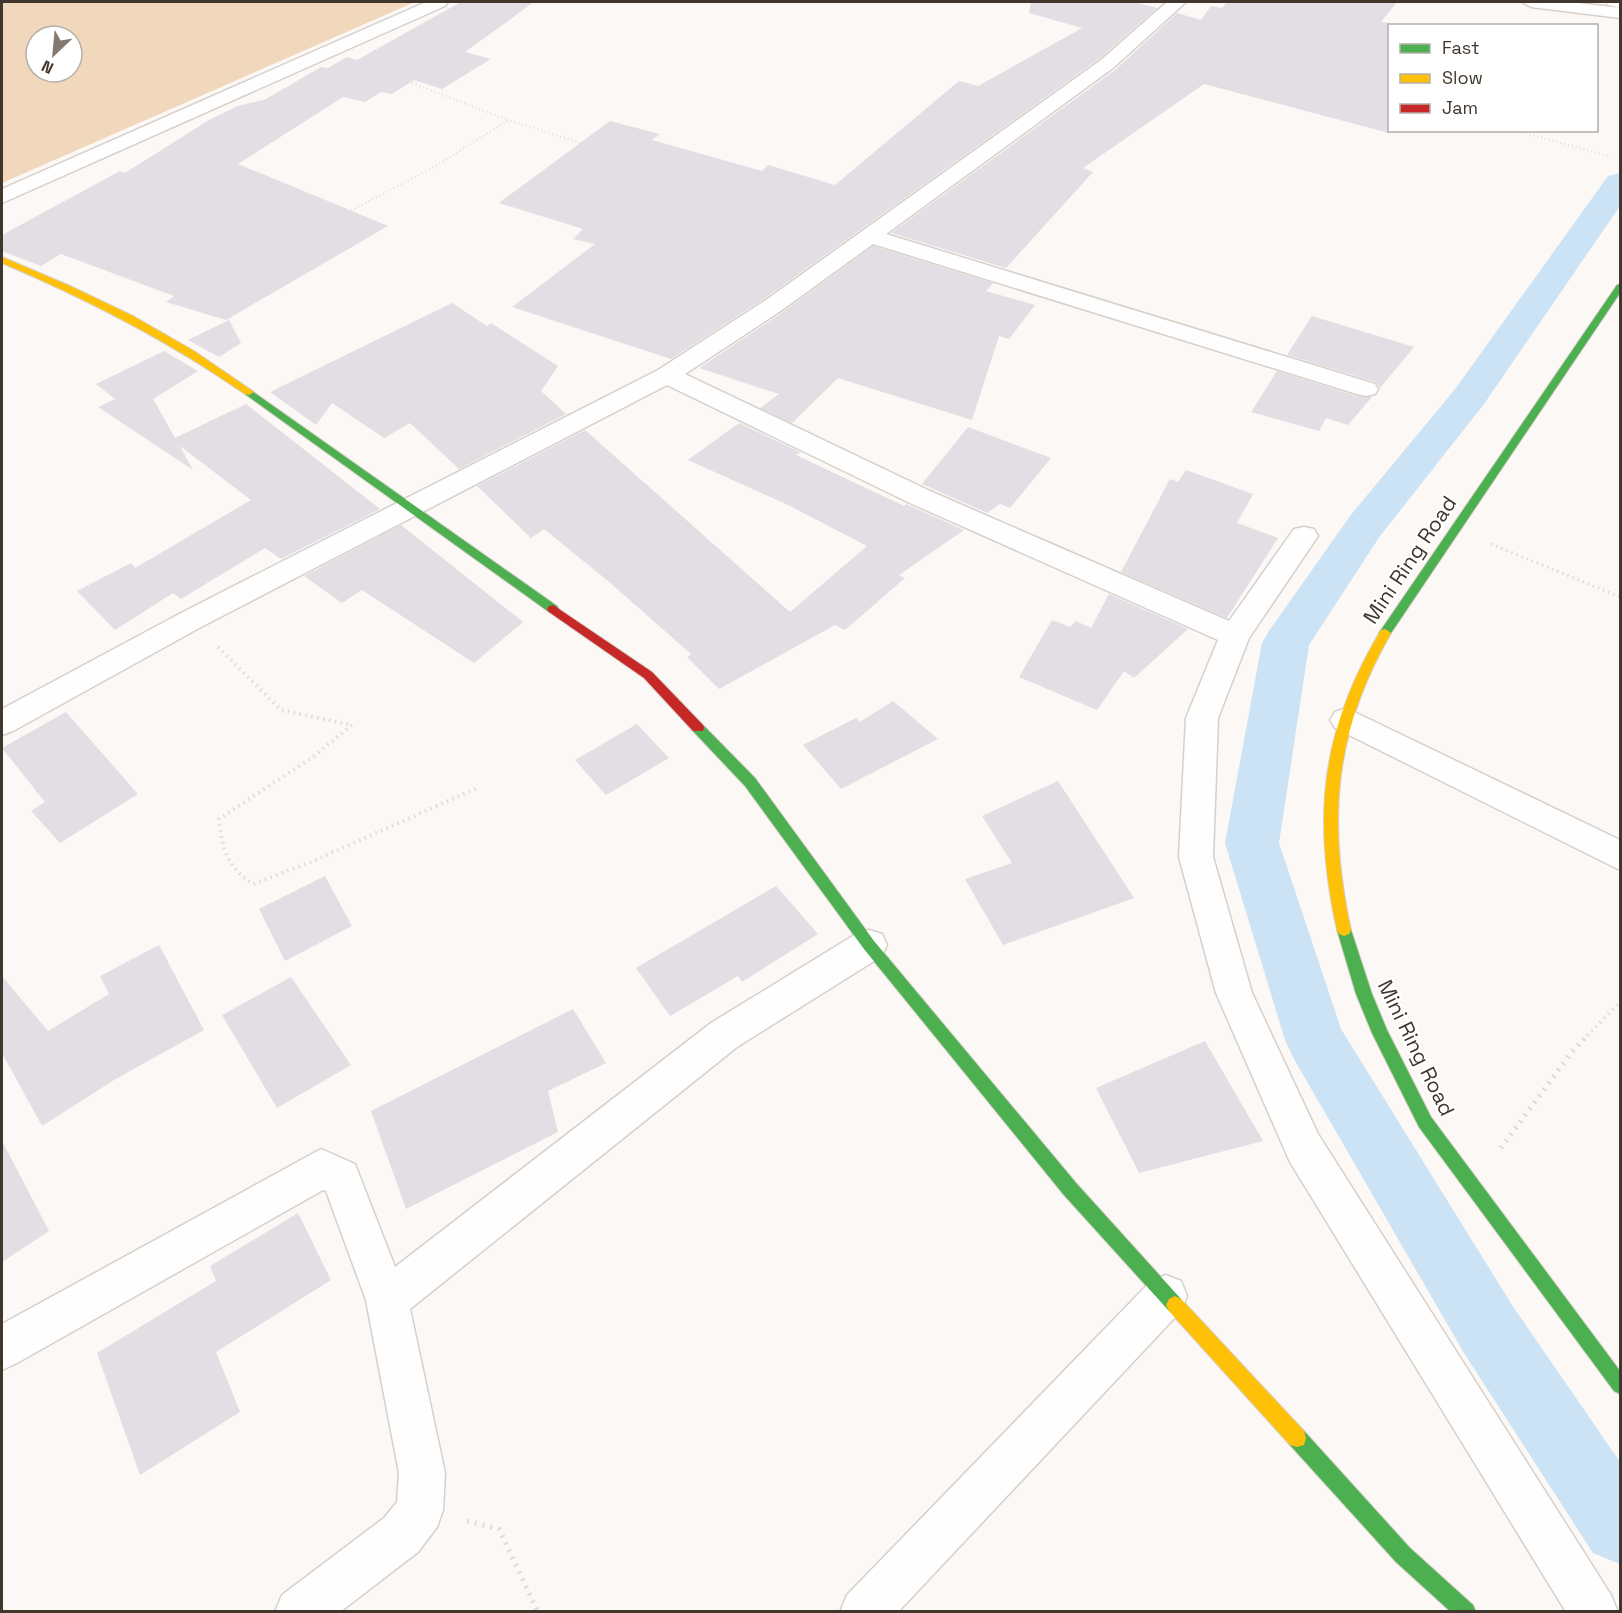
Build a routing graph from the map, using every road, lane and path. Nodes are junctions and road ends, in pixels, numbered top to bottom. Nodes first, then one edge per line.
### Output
1 (439, 2) edge
2 (1177, 2) edge
3 (1531, 2) edge
4 (1613, 2) edge
5 (1620, 4) edge
6 (1620, 13) edge
7 (1132, 39) junction
8 (412, 83) dead end
9 (1388, 98) edge
10 (509, 120) junction
11 (1521, 132) edge
12 (1611, 157) dead end
13 (110, 194) dead end
14 (2, 197) edge
15 (184, 229) junction
16 (868, 235) junction
17 (2, 260) edge
18 (1620, 287) edge
19 (70, 288) junction
20 (667, 375) junction
21 (1366, 389) dead end
22 (409, 508) junction
23 (1455, 530) junction
24 (1304, 536) dead end
25 (1620, 597) edge
26 (190, 620) junction
27 (1235, 635) junction
28 (1346, 720) junction
29 (2, 723) edge
30 (477, 788) dead end
31 (1620, 856) edge
32 (869, 945) junction
33 (1620, 1002) edge
34 (1472, 1187) junction
35 (1166, 1296) junction
36 (387, 1300) junction
37 (2, 1348) edge
38 (1620, 1385) edge
39 (420, 1510) junction
40 (299, 1611) edge
41 (538, 1611) edge
42 (864, 1611) edge
43 (1466, 1611) edge
44 (1594, 1611) edge

1 - 14 street
2 - 7 street
3 - 6 street
4 - 5 lane
7 - 9 path
7 - 16 street
8 - 10 path
10 - 15 path
10 - 16 path
11 - 12 path
13 - 15 path
15 - 19 path
16 - 20 street
16 - 21 street
17 - 19 street
18 - 23 street, Mini Ring Road
19 - 22 street
20 - 22 street
20 - 27 street
22 - 26 street
22 - 32 street
23 - 25 path
23 - 28 street, Mini Ring Road
24 - 27 street
26 - 29 street
26 - 30 path
27 - 44 street
28 - 31 street
28 - 34 street, Mini Ring Road
32 - 35 street
32 - 36 street
33 - 34 path
34 - 38 street, Mini Ring Road
35 - 42 street
35 - 43 street
36 - 37 street
36 - 39 street
39 - 40 street
39 - 41 path

